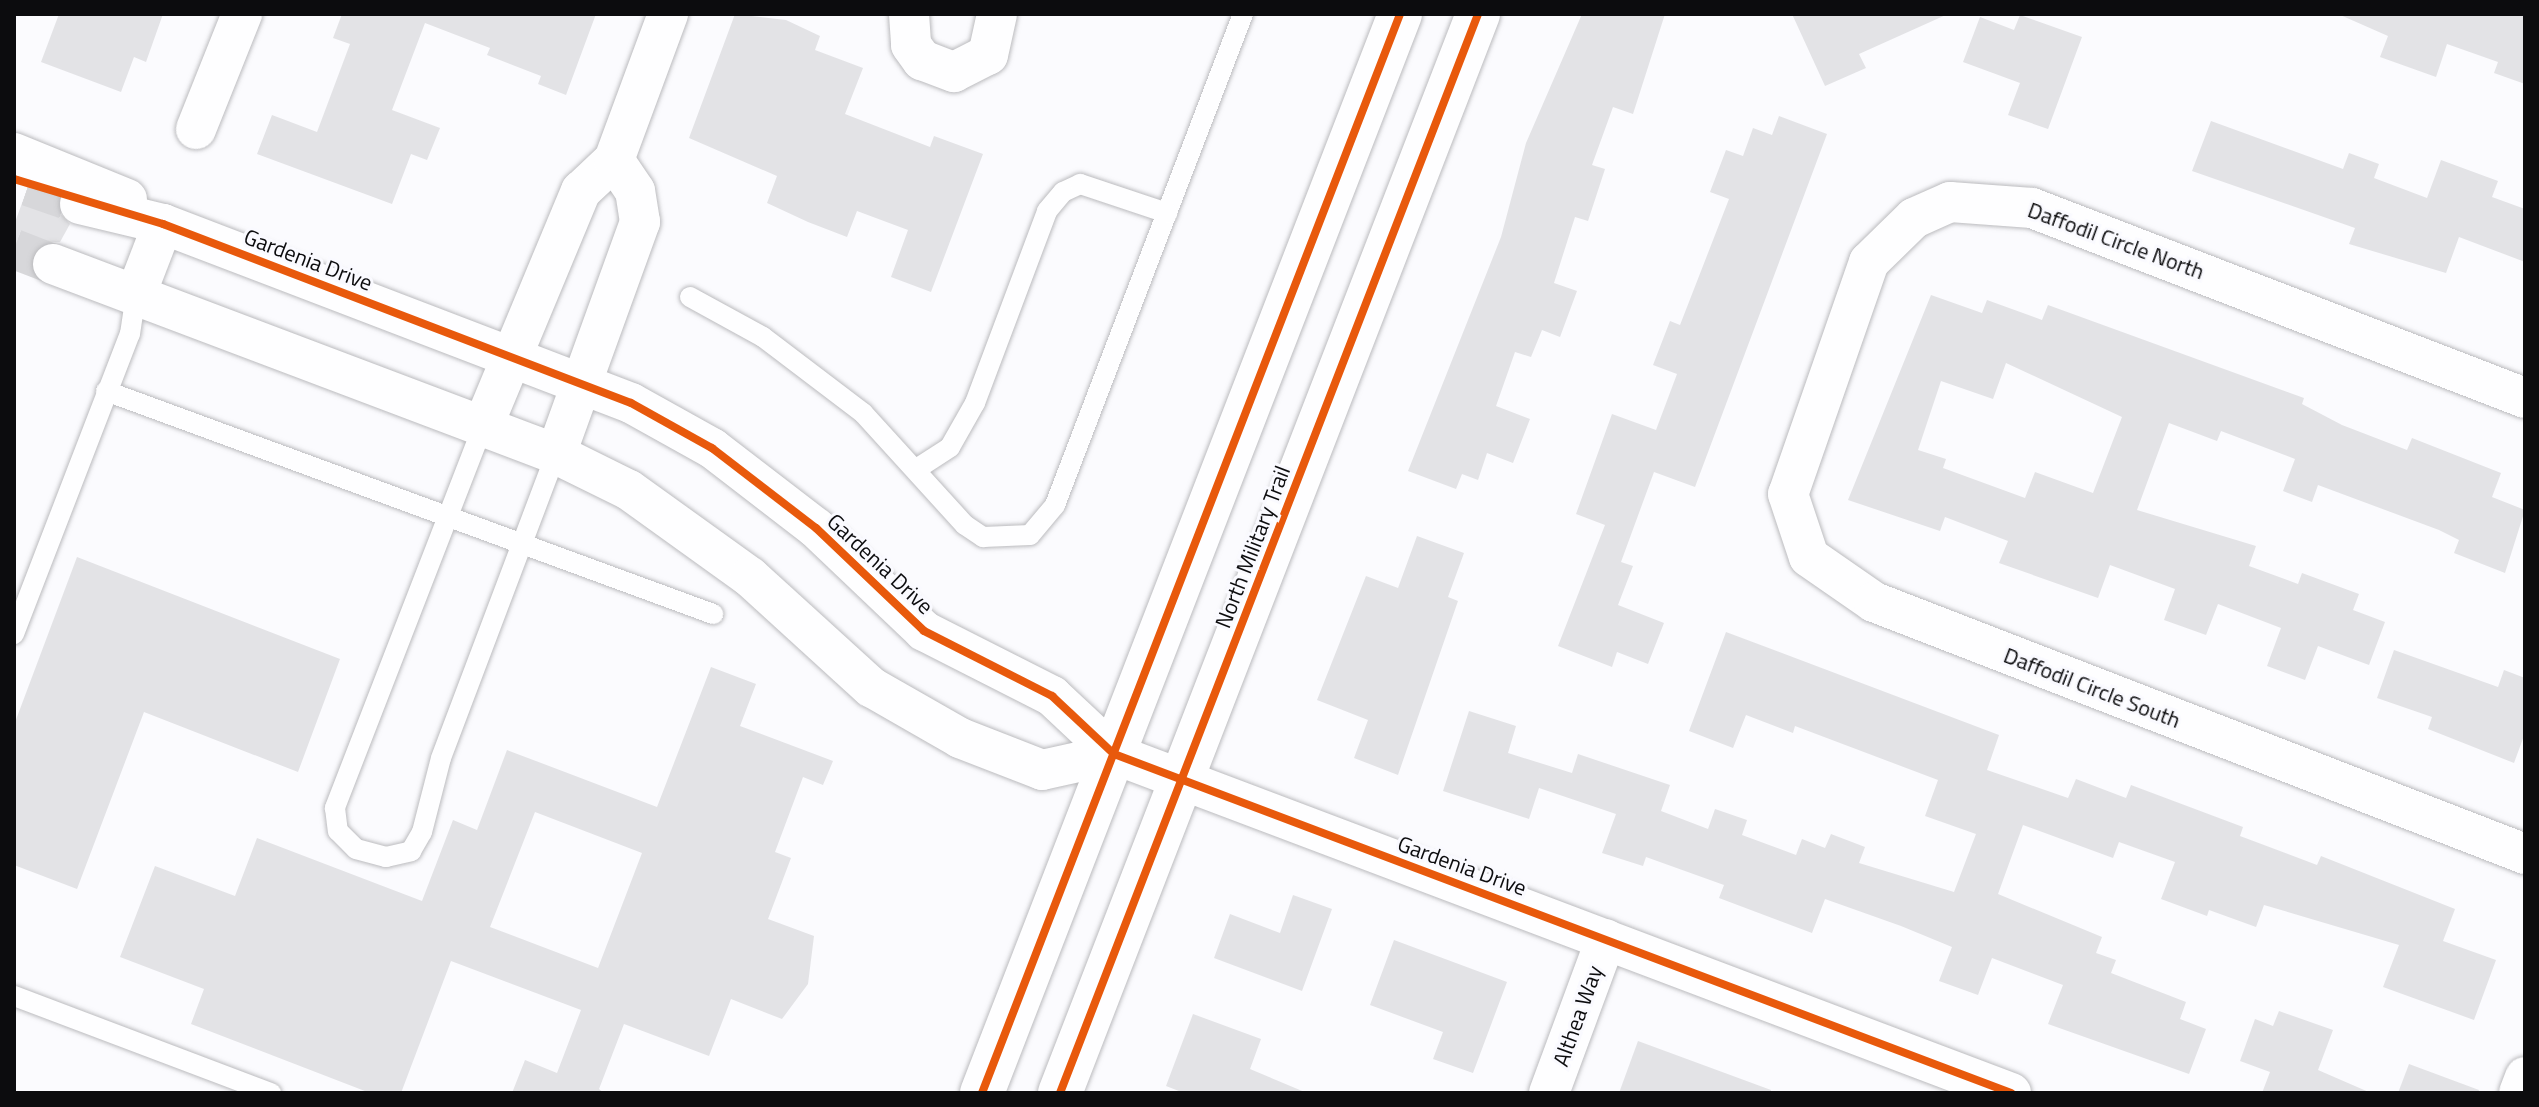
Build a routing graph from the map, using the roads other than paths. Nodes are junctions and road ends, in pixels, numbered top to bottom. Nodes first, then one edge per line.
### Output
1 (242, 14) edge
2 (668, 14) edge
3 (909, 14) edge
4 (997, 14) edge
5 (1243, 14) edge
6 (1400, 14) edge
7 (1478, 14) edge
8 (196, 129) dead end
9 (614, 160) junction
10 (19, 173) edge
11 (80, 204) tunnel mouth
12 (1167, 213) junction
13 (163, 224) junction
14 (53, 264) tunnel mouth
15 (136, 294) junction
16 (690, 297) dead end
17 (516, 359) junction
18 (581, 384) junction
19 (106, 391) junction
20 (2525, 398) edge
21 (1814, 415) joint
22 (483, 426) junction
23 (556, 454) junction
24 (918, 468) junction
25 (448, 518) junction
26 (521, 546) junction
27 (713, 614) dead end
28 (14, 634) edge
29 (1114, 754) junction
30 (1182, 780) junction
31 (2525, 854) edge
32 (1606, 939) junction
33 (14, 996) edge
34 (2525, 1077) edge
35 (271, 1093) edge
36 (982, 1093) edge
37 (1060, 1093) edge
38 (1549, 1093) edge
39 (2011, 1093) edge
40 (2519, 1093) edge

1 - 8 street
2 - 9 street
3 - 4 street
5 - 12 lane
6 - 29 main road
7 - 30 main road, North Military Trail
9 - 17 street
9 - 18 street
10 - 13 street, Gardenia Drive
11 - 13 street, Gardenia Drive
12 - 24 lane
12 - 24 lane
13 - 15 street
13 - 17 street, Gardenia Drive
14 - 15 street
15 - 19 lane
15 - 22 street
16 - 24 lane
17 - 18 street, Gardenia Drive
17 - 22 street
18 - 23 street
18 - 29 street, Gardenia Drive
19 - 25 lane
19 - 28 lane
20 - 21 street, Daffodil Circle North
21 - 31 street, Daffodil Circle South
22 - 23 street
22 - 25 lane
23 - 26 lane
23 - 29 street
25 - 26 lane
25 - 26 lane
26 - 27 lane
29 - 30 street, Gardenia Drive
29 - 36 main road
30 - 32 street, Gardenia Drive
30 - 37 main road, North Military Trail
32 - 38 street, Althea Way
32 - 39 street, Gardenia Drive
33 - 35 lane
34 - 40 street

